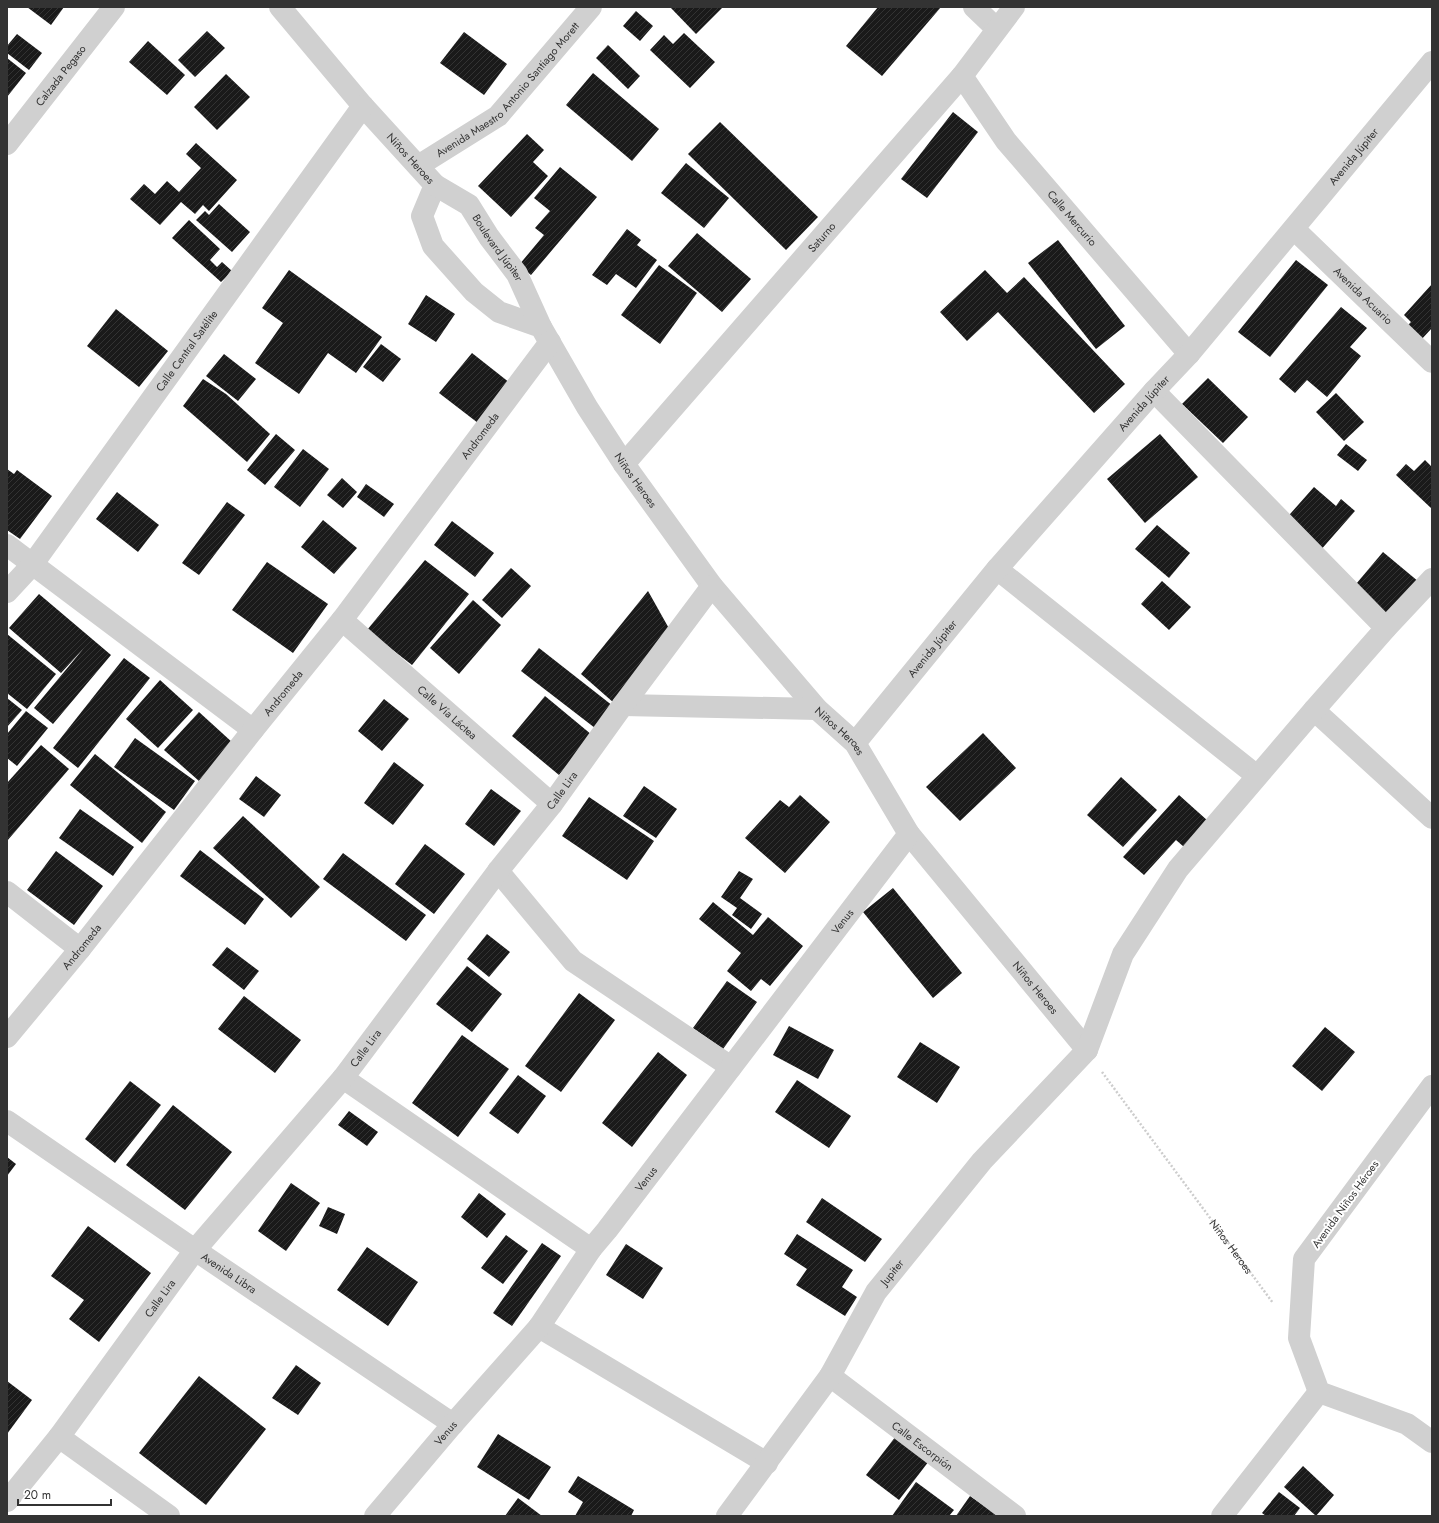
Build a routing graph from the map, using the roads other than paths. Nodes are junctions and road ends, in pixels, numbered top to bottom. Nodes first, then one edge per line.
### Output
1 (114, 7) edge
2 (280, 7) edge
3 (591, 7) edge
4 (974, 7) edge
5 (1014, 7) edge
6 (997, 30) junction
7 (1432, 62) edge
8 (962, 76) junction
9 (363, 106) junction
10 (7, 144) edge
11 (418, 166) junction
12 (435, 185) junction
13 (1294, 230) junction
14 (546, 334) junction
15 (1189, 354) junction
16 (1432, 362) edge
17 (1154, 391) junction
18 (624, 464) junction
19 (7, 545) edge
20 (32, 565) junction
21 (997, 569) junction
22 (1432, 579) edge
23 (712, 586) junction
24 (7, 592) edge
25 (342, 620) junction
26 (1386, 628) junction
27 (623, 705) junction
28 (817, 709) junction
29 (1314, 710) junction
30 (253, 730) junction
31 (855, 742) junction
32 (1257, 776) junction
33 (552, 804) junction
34 (1432, 818) edge
35 (909, 834) junction
36 (498, 871) junction
37 (7, 892) edge
38 (80, 949) junction
39 (7, 1037) edge
40 (1087, 1050) junction
41 (731, 1067) junction
42 (343, 1078) junction
43 (1432, 1086) edge
44 (7, 1121) edge
45 (591, 1249) junction
46 (195, 1250) junction
47 (539, 1327) junction
48 (830, 1376) junction
49 (1319, 1392) junction
50 (453, 1424) junction
51 (59, 1437) junction
52 (1432, 1442) edge
53 (767, 1463) junction
54 (7, 1501) edge
55 (169, 1516) edge
56 (375, 1516) edge
57 (727, 1516) edge
58 (1015, 1516) edge
59 (1222, 1516) edge

1 - 10 street, Calzada Pegaso
2 - 9 street, Niños Heroes
3 - 11 street, Avenida Maestro Antonio Santiago Morett
4 - 6 street
5 - 6 street, Saturno
6 - 8 street, Saturno
7 - 13 street, Avenida Júpiter
8 - 15 street, Calle Mercurio
8 - 18 street, Saturno
9 - 11 street, Niños Heroes
9 - 20 street, Calle Central Satélite
11 - 12 street, Niños Heroes
12 - 14 street, Boulevard Júpiter
12 - 14 street, Niños Heroes
13 - 15 street, Avenida Júpiter
13 - 16 street, Avenida Acuario
14 - 18 street, Niños Heroes
14 - 25 street, Andromeda
15 - 17 street, Avenida Júpiter
17 - 21 street, Avenida Júpiter
17 - 26 street
18 - 23 street, Niños Heroes
19 - 20 street
20 - 24 street, Calle Central Satélite
20 - 30 street
21 - 31 street, Avenida Júpiter
21 - 32 street
22 - 26 street
23 - 27 street, Calle Lira
23 - 28 street, Niños Heroes
25 - 30 street, Andromeda
25 - 33 street, Calle Vía Láctea
26 - 29 street
27 - 28 street
27 - 33 street, Calle Lira
28 - 31 street, Niños Heroes
29 - 32 street
29 - 34 street
30 - 38 street, Andromeda
31 - 35 street, Niños Heroes
32 - 40 street
33 - 36 street, Calle Lira
35 - 40 street, Niños Heroes
35 - 41 street, Venus
36 - 41 street
36 - 42 street, Calle Lira
37 - 38 street
38 - 39 street, Andromeda
40 - 48 street, Jupiter
41 - 45 street, Venus
42 - 45 street
42 - 46 street, Calle Lira
43 - 49 street, Avenida Niños Héroes
44 - 46 street, Avenida Libra
45 - 47 street, Venus
46 - 50 street, Avenida Libra
46 - 51 street, Calle Lira
47 - 50 street, Venus
47 - 53 street
48 - 53 street, Jupiter
48 - 58 street, Calle Escorpión
49 - 52 street
49 - 59 street
50 - 56 street, Venus
51 - 54 street, Calle Lira
51 - 55 street
53 - 57 street, Jupiter

